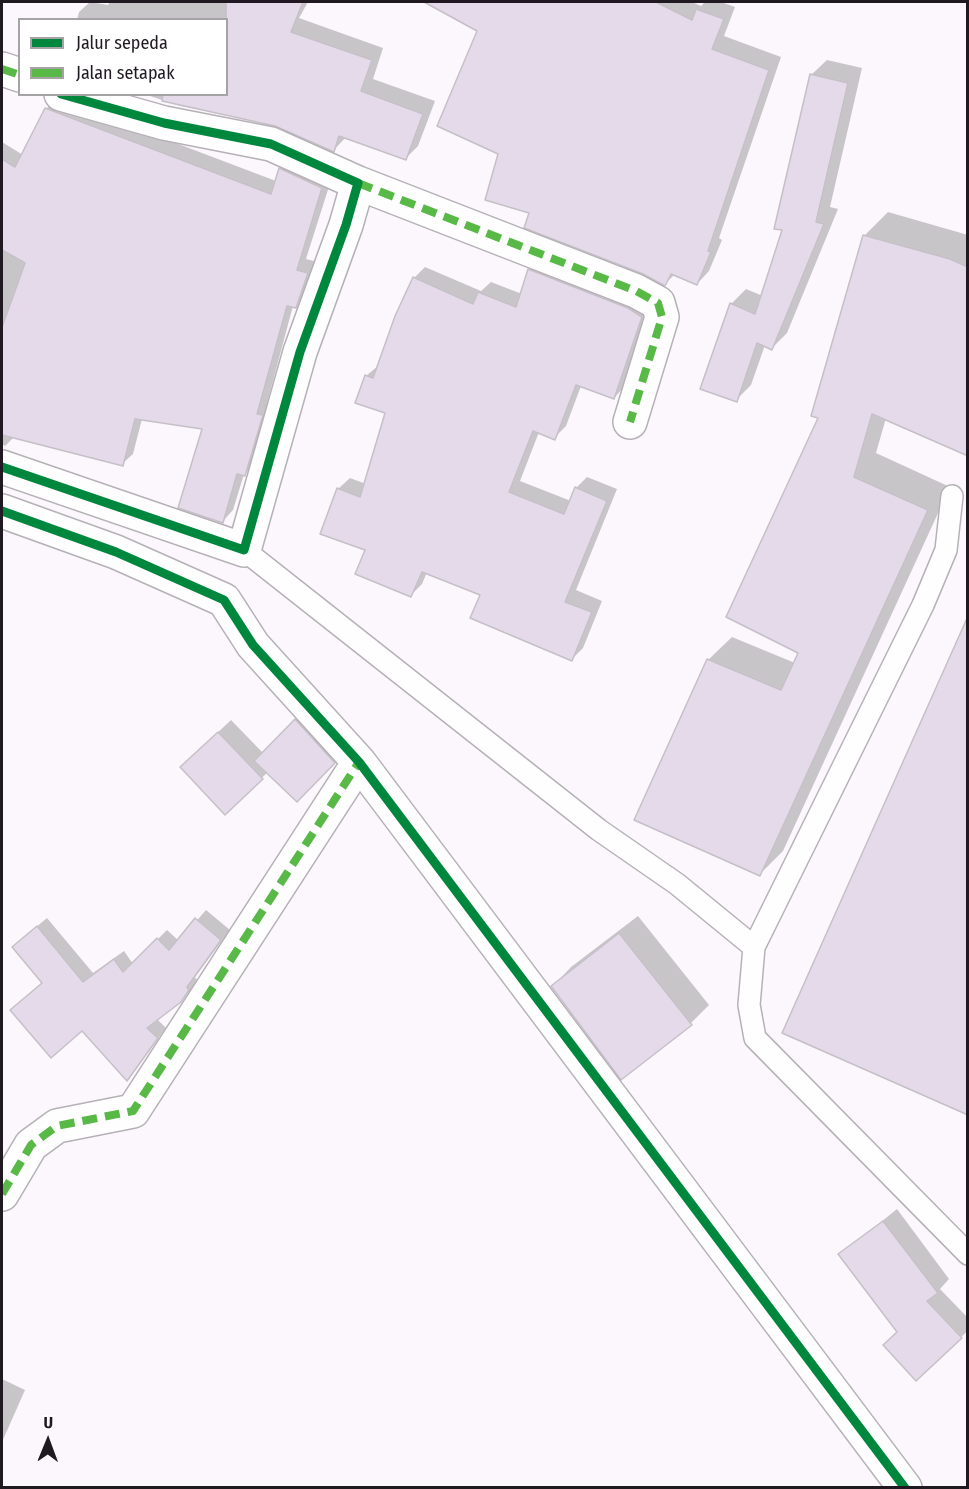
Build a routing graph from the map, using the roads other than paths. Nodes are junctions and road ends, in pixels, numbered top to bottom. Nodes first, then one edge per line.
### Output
1 (2, 69) edge
2 (18, 74) edge
3 (68, 96) edge
4 (358, 183) junction
5 (630, 422) dead end
6 (2, 467) edge
7 (952, 496) dead end
8 (2, 511) edge
9 (244, 550) junction
10 (359, 762) junction
11 (754, 947) junction
12 (2, 1194) edge
13 (968, 1254) edge
14 (905, 1488) edge

1 - 2 street
3 - 4 street
4 - 5 street
4 - 9 street
6 - 9 street
7 - 11 lane
8 - 10 street
9 - 11 lane
10 - 12 street
10 - 14 street
11 - 13 lane

